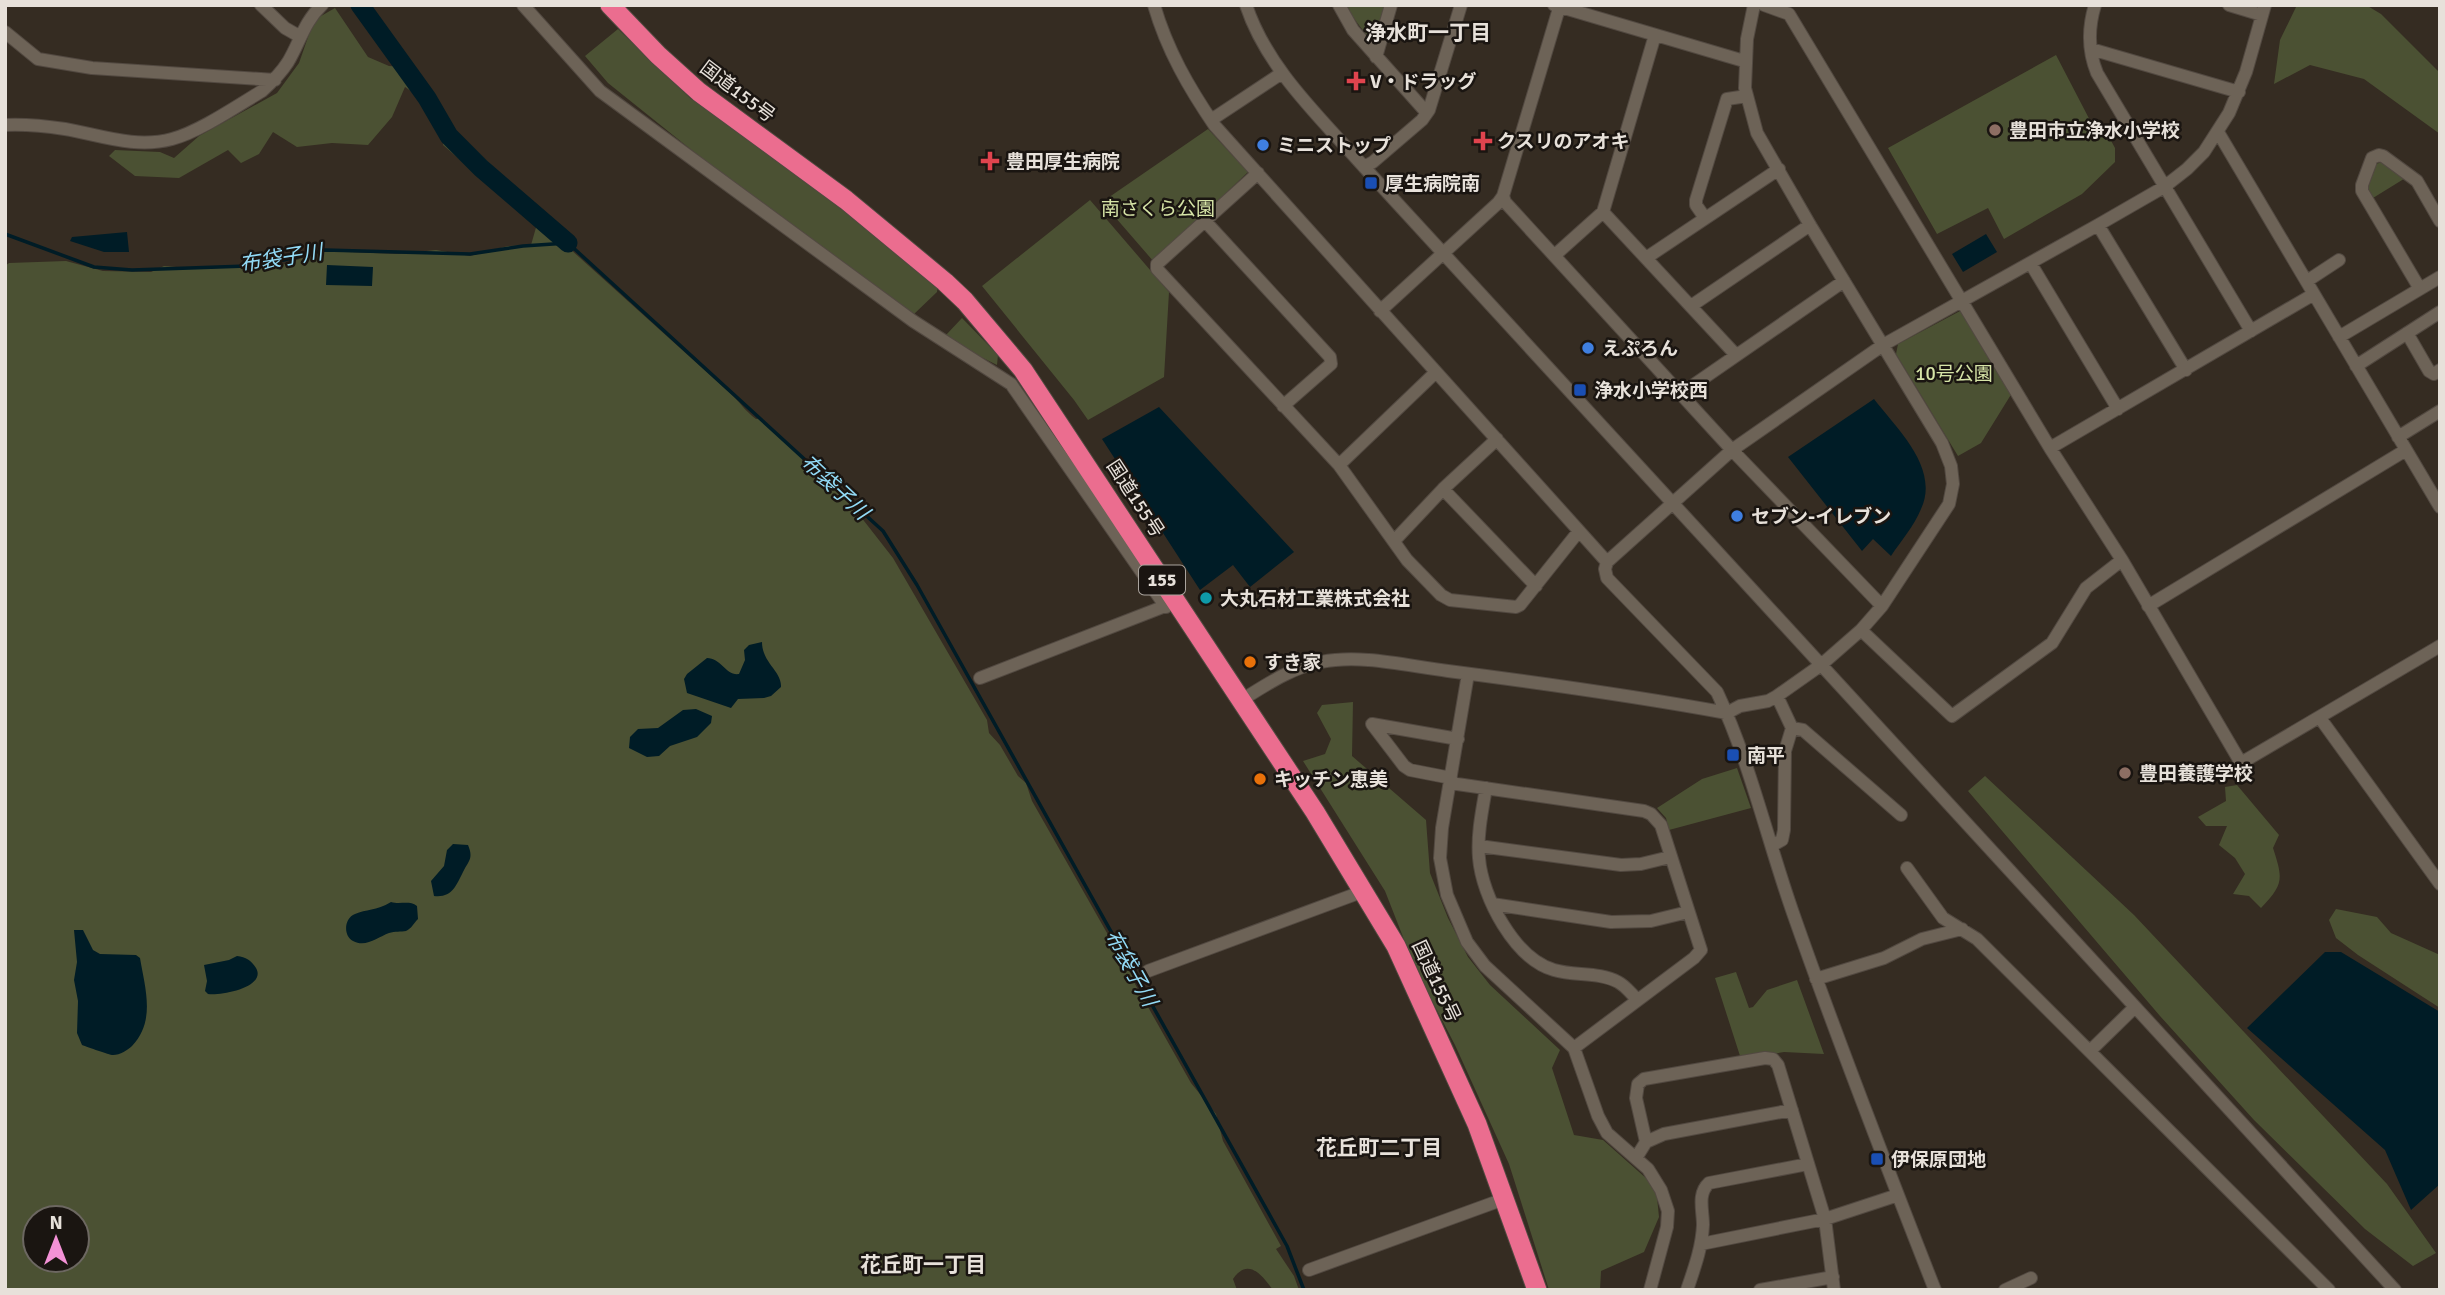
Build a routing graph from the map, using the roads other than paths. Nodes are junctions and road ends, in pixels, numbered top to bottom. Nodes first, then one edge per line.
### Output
1 (261, 5) edge
2 (322, 5) edge
3 (523, 5) edge
4 (610, 5) edge
5 (1154, 5) edge
6 (1246, 5) edge
7 (1339, 5) edge
8 (1391, 5) edge
9 (1461, 5) edge
10 (1754, 5) edge
11 (1764, 5) edge
12 (2095, 5) edge
13 (2229, 5) edge
14 (1558, 6) edge
15 (2264, 10) edge
16 (5, 32) edge
17 (1655, 35) junction
18 (299, 36) junction
19 (2091, 49) junction
20 (1376, 57) junction
21 (1744, 61) junction
22 (1282, 73) junction
23 (275, 80) junction
24 (2239, 92) junction
25 (1747, 96) junction
26 (1427, 113) junction
27 (1211, 120) junction
28 (5, 125) edge
29 (2218, 132) junction
30 (1364, 167) junction
31 (1779, 169) junction
32 (1258, 173) junction
33 (2164, 187) junction
34 (1503, 196) junction
35 (1603, 212) junction
36 (1705, 218) junction
37 (1205, 221) junction
38 (2440, 221) edge
39 (1810, 225) junction
40 (2098, 225) junction
41 (1443, 252) junction
42 (1555, 255) junction
43 (1646, 258) junction
44 (2339, 260) dead end
45 (2031, 264) junction
46 (2440, 277) edge
47 (1844, 281) junction
48 (2306, 281) junction
49 (2420, 289) junction
50 (2314, 294) junction
51 (1962, 301) junction
52 (1691, 306) junction
53 (1380, 311) junction
54 (2440, 312) edge
55 (2251, 331) junction
56 (2407, 333) junction
57 (2339, 337) junction
58 (1883, 345) junction
59 (1736, 355) junction
60 (2356, 366) junction
61 (2186, 370) junction
62 (2440, 370) edge
63 (1435, 373) junction
64 (1682, 393) junction
65 (1283, 406) junction
66 (2118, 409) junction
67 (2440, 412) edge
68 (2398, 437) junction
69 (1497, 439) junction
70 (2050, 448) junction
71 (1732, 450) junction
72 (2406, 450) junction
73 (1339, 465) junction
74 (1443, 489) junction
75 (1673, 502) junction
76 (2440, 507) edge
77 (1579, 531) junction
78 (1394, 541) junction
79 (2122, 561) junction
80 (1607, 562) junction
81 (1536, 586) junction
82 (1171, 604) junction
83 (1882, 606) junction
84 (2148, 606) junction
85 (1861, 631) junction
86 (2440, 646) edge
87 (1821, 665) junction
88 (1468, 674) junction
89 (980, 678) dead end
90 (1777, 696) junction
91 (1240, 701) junction
92 (1727, 713) junction
93 (2320, 718) junction
94 (1792, 728) junction
95 (1458, 739) junction
96 (1451, 780) junction
97 (1486, 788) junction
98 (1901, 815) dead end
99 (1773, 845) junction
100 (1479, 846) junction
101 (1670, 857) junction
102 (1907, 868) dead end
103 (2440, 884) edge
104 (1364, 891) junction
105 (1492, 904) junction
106 (1688, 912) junction
107 (1962, 929) junction
108 (1147, 971) dead end
109 (1816, 979) junction
110 (1638, 1000) junction
111 (2136, 1007) junction
112 (1574, 1048) junction
113 (2091, 1050) junction
114 (1792, 1110) junction
115 (1646, 1142) junction
116 (1636, 1157) junction
117 (1808, 1164) junction
118 (1898, 1195) junction
119 (1504, 1199) junction
120 (1825, 1219) junction
121 (1701, 1244) junction
122 (1309, 1269) dead end
123 (2031, 1278) dead end
124 (1834, 1283) edge
125 (1537, 1290) edge
126 (1650, 1290) edge
127 (1687, 1290) edge
128 (1760, 1290) edge
129 (1935, 1290) edge
130 (2005, 1290) edge
131 (2329, 1290) edge
132 (2395, 1290) edge

1 - 18 street
2 - 18 street
3 - 82 street
4 - 82 highway, 国道155号 / 155
5 - 27 street
6 - 22 street
7 - 20 street
8 - 20 street
9 - 26 street
10 - 21 street
11 - 51 street
12 - 19 street
13 - 15 street
14 - 17 street
14 - 34 street
15 - 24 street
16 - 23 street
17 - 21 street
17 - 35 street
18 - 23 street
19 - 24 street
19 - 33 street
20 - 26 street
21 - 25 street
22 - 27 street
22 - 30 street
23 - 28 street
24 - 29 street
25 - 31 street
25 - 36 street
26 - 30 street
27 - 32 street
29 - 33 street
29 - 48 street
30 - 41 street
31 - 36 street
31 - 39 street
32 - 37 street
32 - 53 street
33 - 40 street
33 - 55 street
34 - 41 street
34 - 42 street
35 - 42 street
35 - 43 street
36 - 43 street
37 - 65 street
37 - 65 street
38 - 49 street
39 - 47 street
39 - 52 street
40 - 45 street
40 - 61 street
41 - 53 street
41 - 75 street
42 - 64 street
43 - 52 street
44 - 48 street
45 - 51 street
45 - 66 street
46 - 49 street
47 - 58 street
47 - 59 street
48 - 50 street
49 - 57 street
50 - 55 street
50 - 57 street
51 - 58 street
51 - 70 street
52 - 59 street
53 - 63 street
54 - 56 street
55 - 61 street
56 - 60 street
56 - 62 street
57 - 60 street
58 - 71 street
58 - 83 street
59 - 64 street
60 - 68 street
61 - 66 street
63 - 69 street
63 - 73 street
64 - 71 street
65 - 73 street
66 - 70 street
67 - 68 street
68 - 72 street
69 - 74 street
69 - 77 street
70 - 79 street
71 - 75 street
71 - 83 street
72 - 76 street
72 - 84 street
73 - 78 street
74 - 78 street
74 - 81 street
75 - 80 street
75 - 87 street
77 - 80 street
77 - 81 street
78 - 81 street
79 - 84 street
79 - 85 street
80 - 92 street
82 - 89 street
82 - 91 highway, 国道155号 / 155
83 - 85 street
84 - 93 street
85 - 87 street
86 - 93 street
87 - 90 street
87 - 111 street
88 - 91 street
88 - 92 street
88 - 95 street
90 - 92 street
90 - 94 street
91 - 104 highway, 国道155号 / 155
92 - 99 street
93 - 103 street
94 - 98 street
94 - 99 street
95 - 96 street
95 - 96 street
96 - 97 street
96 - 112 street
97 - 100 street
97 - 101 street
99 - 109 street
100 - 101 street
100 - 105 street
101 - 106 street
102 - 107 street
104 - 108 street
104 - 119 highway, 国道155号 / 155
105 - 106 street
105 - 110 street
106 - 110 street
107 - 109 street
107 - 113 street
109 - 118 street
110 - 112 street
111 - 113 street
111 - 132 street
112 - 116 street
113 - 131 street
114 - 115 street
114 - 115 street
114 - 117 street
115 - 116 street
116 - 126 street
117 - 120 street
117 - 121 street
118 - 120 street
118 - 129 street
119 - 122 street
119 - 125 highway, 国道155号 / 155
120 - 121 street
120 - 124 street
121 - 127 street
123 - 130 street
124 - 128 street

